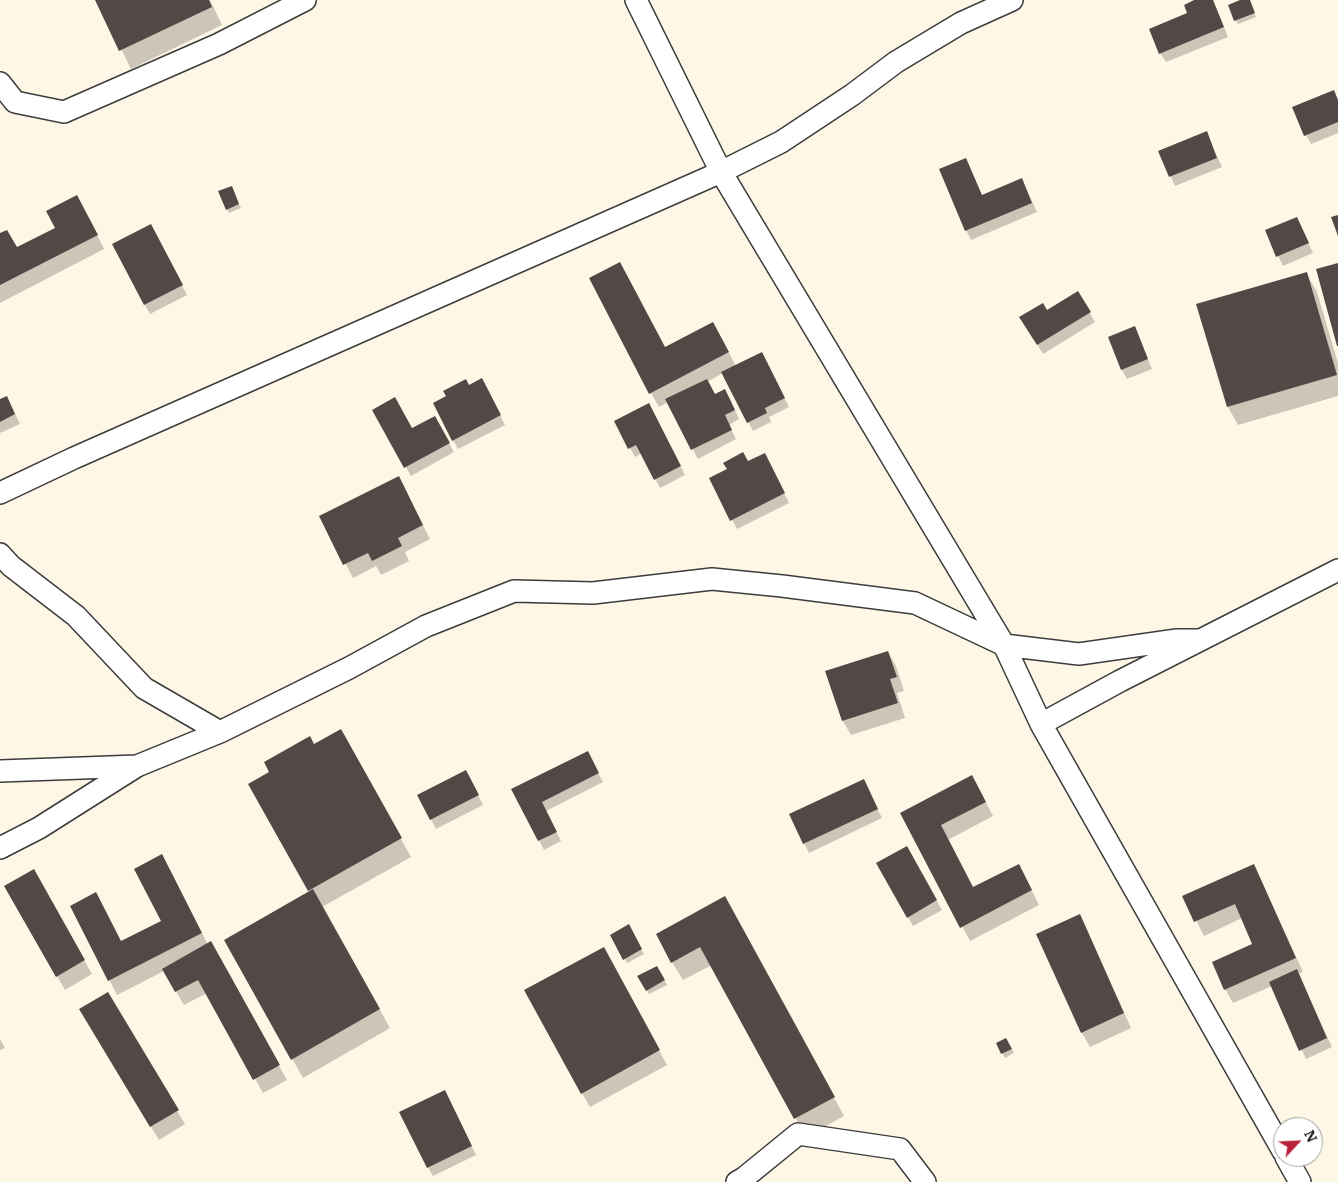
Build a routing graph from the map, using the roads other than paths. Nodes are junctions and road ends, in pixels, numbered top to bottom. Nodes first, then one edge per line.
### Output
1 (305, 0) edge
2 (636, 0) edge
3 (1012, 0) edge
4 (0, 83) edge
5 (721, 172) junction
6 (0, 493) edge
7 (0, 554) edge
8 (1338, 570) edge
9 (1200, 640) junction
10 (1004, 645) junction
11 (1041, 724) junction
12 (220, 732) junction
13 (137, 766) junction
14 (0, 771) edge
15 (0, 848) edge
16 (1273, 1133) edge
17 (1292, 1167) edge
18 (737, 1182) edge
19 (925, 1182) edge
20 (1300, 1182) edge

1 - 4 street
2 - 5 street
3 - 5 street
5 - 6 street
5 - 10 street
7 - 12 street
8 - 9 street
9 - 10 street
9 - 11 street
10 - 11 street
10 - 12 street
11 - 16 street
12 - 13 street
13 - 14 street
13 - 15 street
17 - 20 street
18 - 19 street

